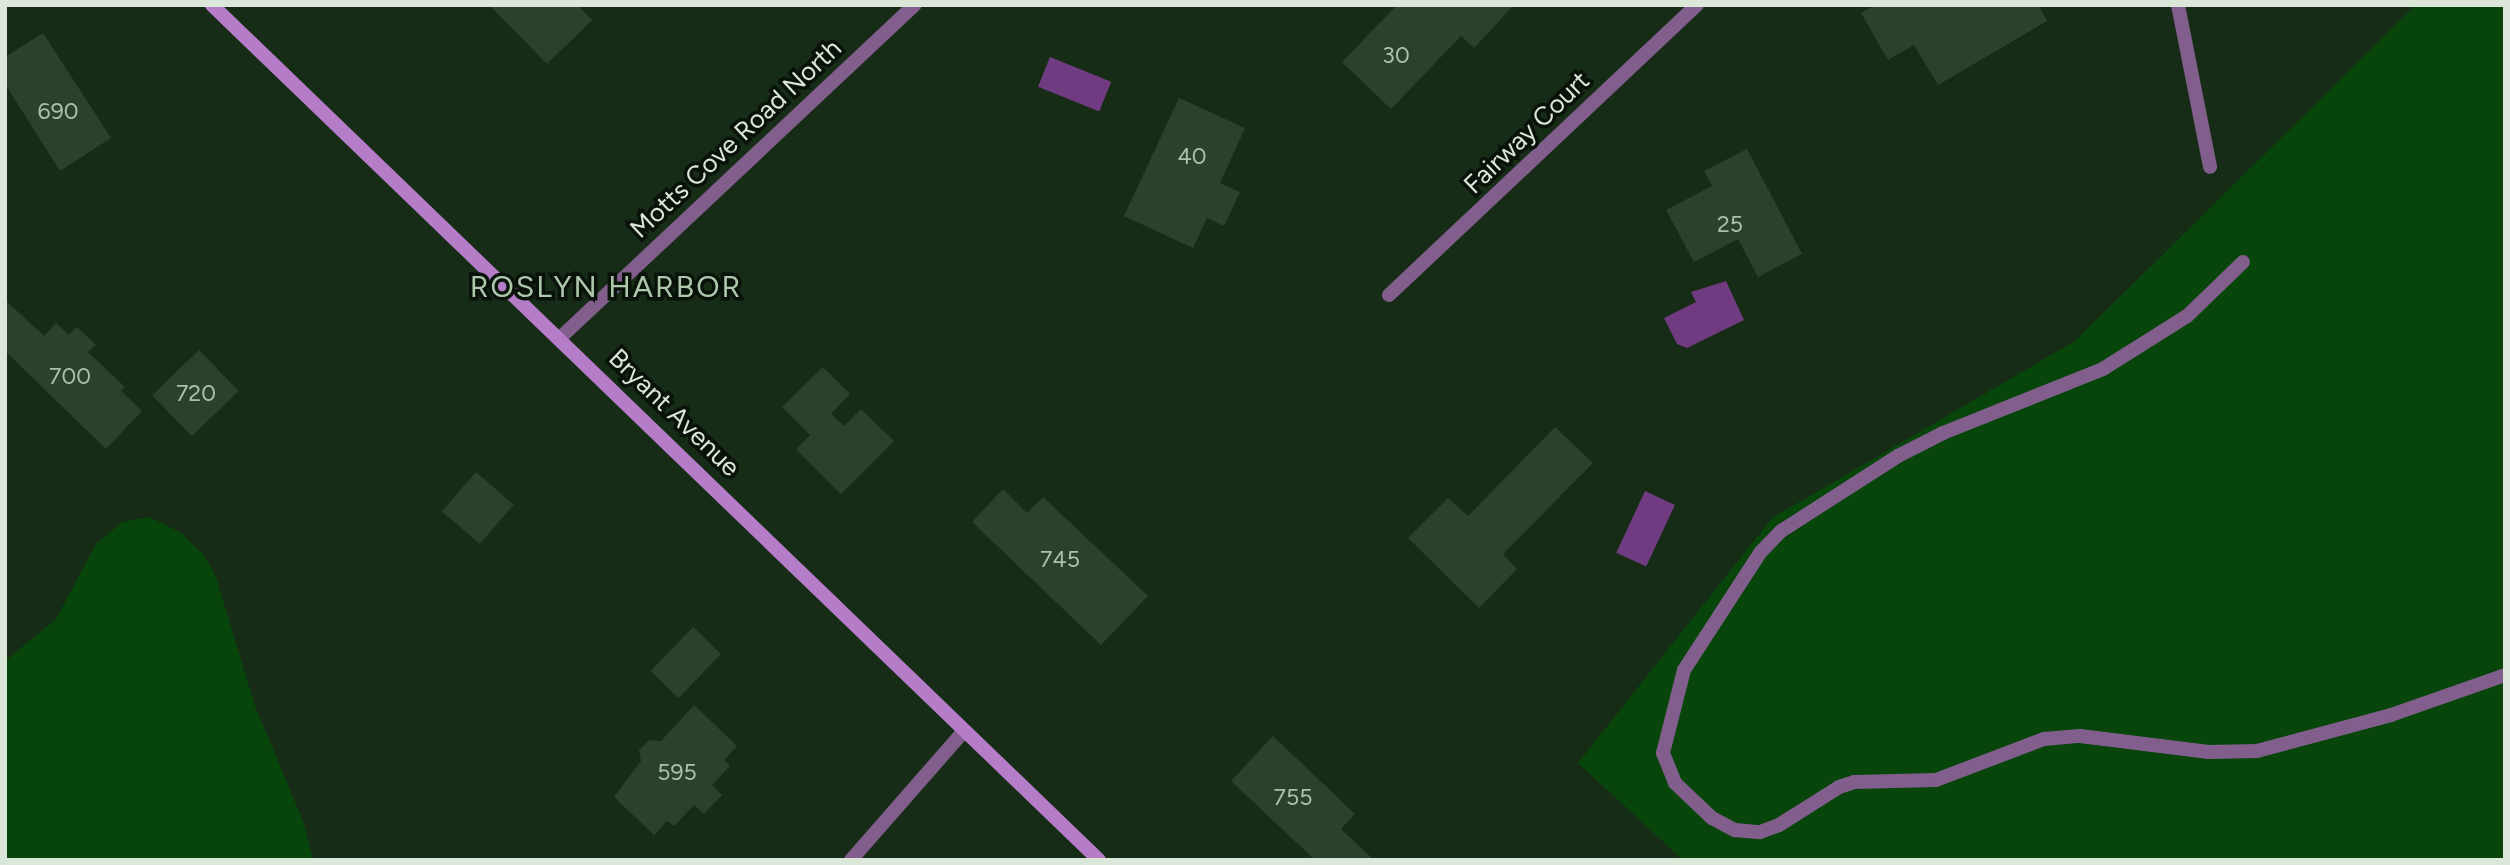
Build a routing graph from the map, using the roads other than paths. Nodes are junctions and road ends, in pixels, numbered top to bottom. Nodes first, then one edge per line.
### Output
1 (212, 5) edge
2 (914, 5) edge
3 (1697, 5) edge
4 (2178, 5) edge
5 (2210, 167) dead end
6 (2243, 262) dead end
7 (1389, 295) dead end
8 (561, 337) junction
9 (2505, 675) edge
10 (964, 731) junction
11 (851, 860) edge
12 (1099, 860) edge

1 - 8 main road, Bryant Avenue
2 - 8 street, Motts Cove Road North
3 - 7 street, Fairway Court
4 - 5 street
6 - 9 street
8 - 10 main road, Bryant Avenue
10 - 11 street
10 - 12 main road, Bryant Avenue

